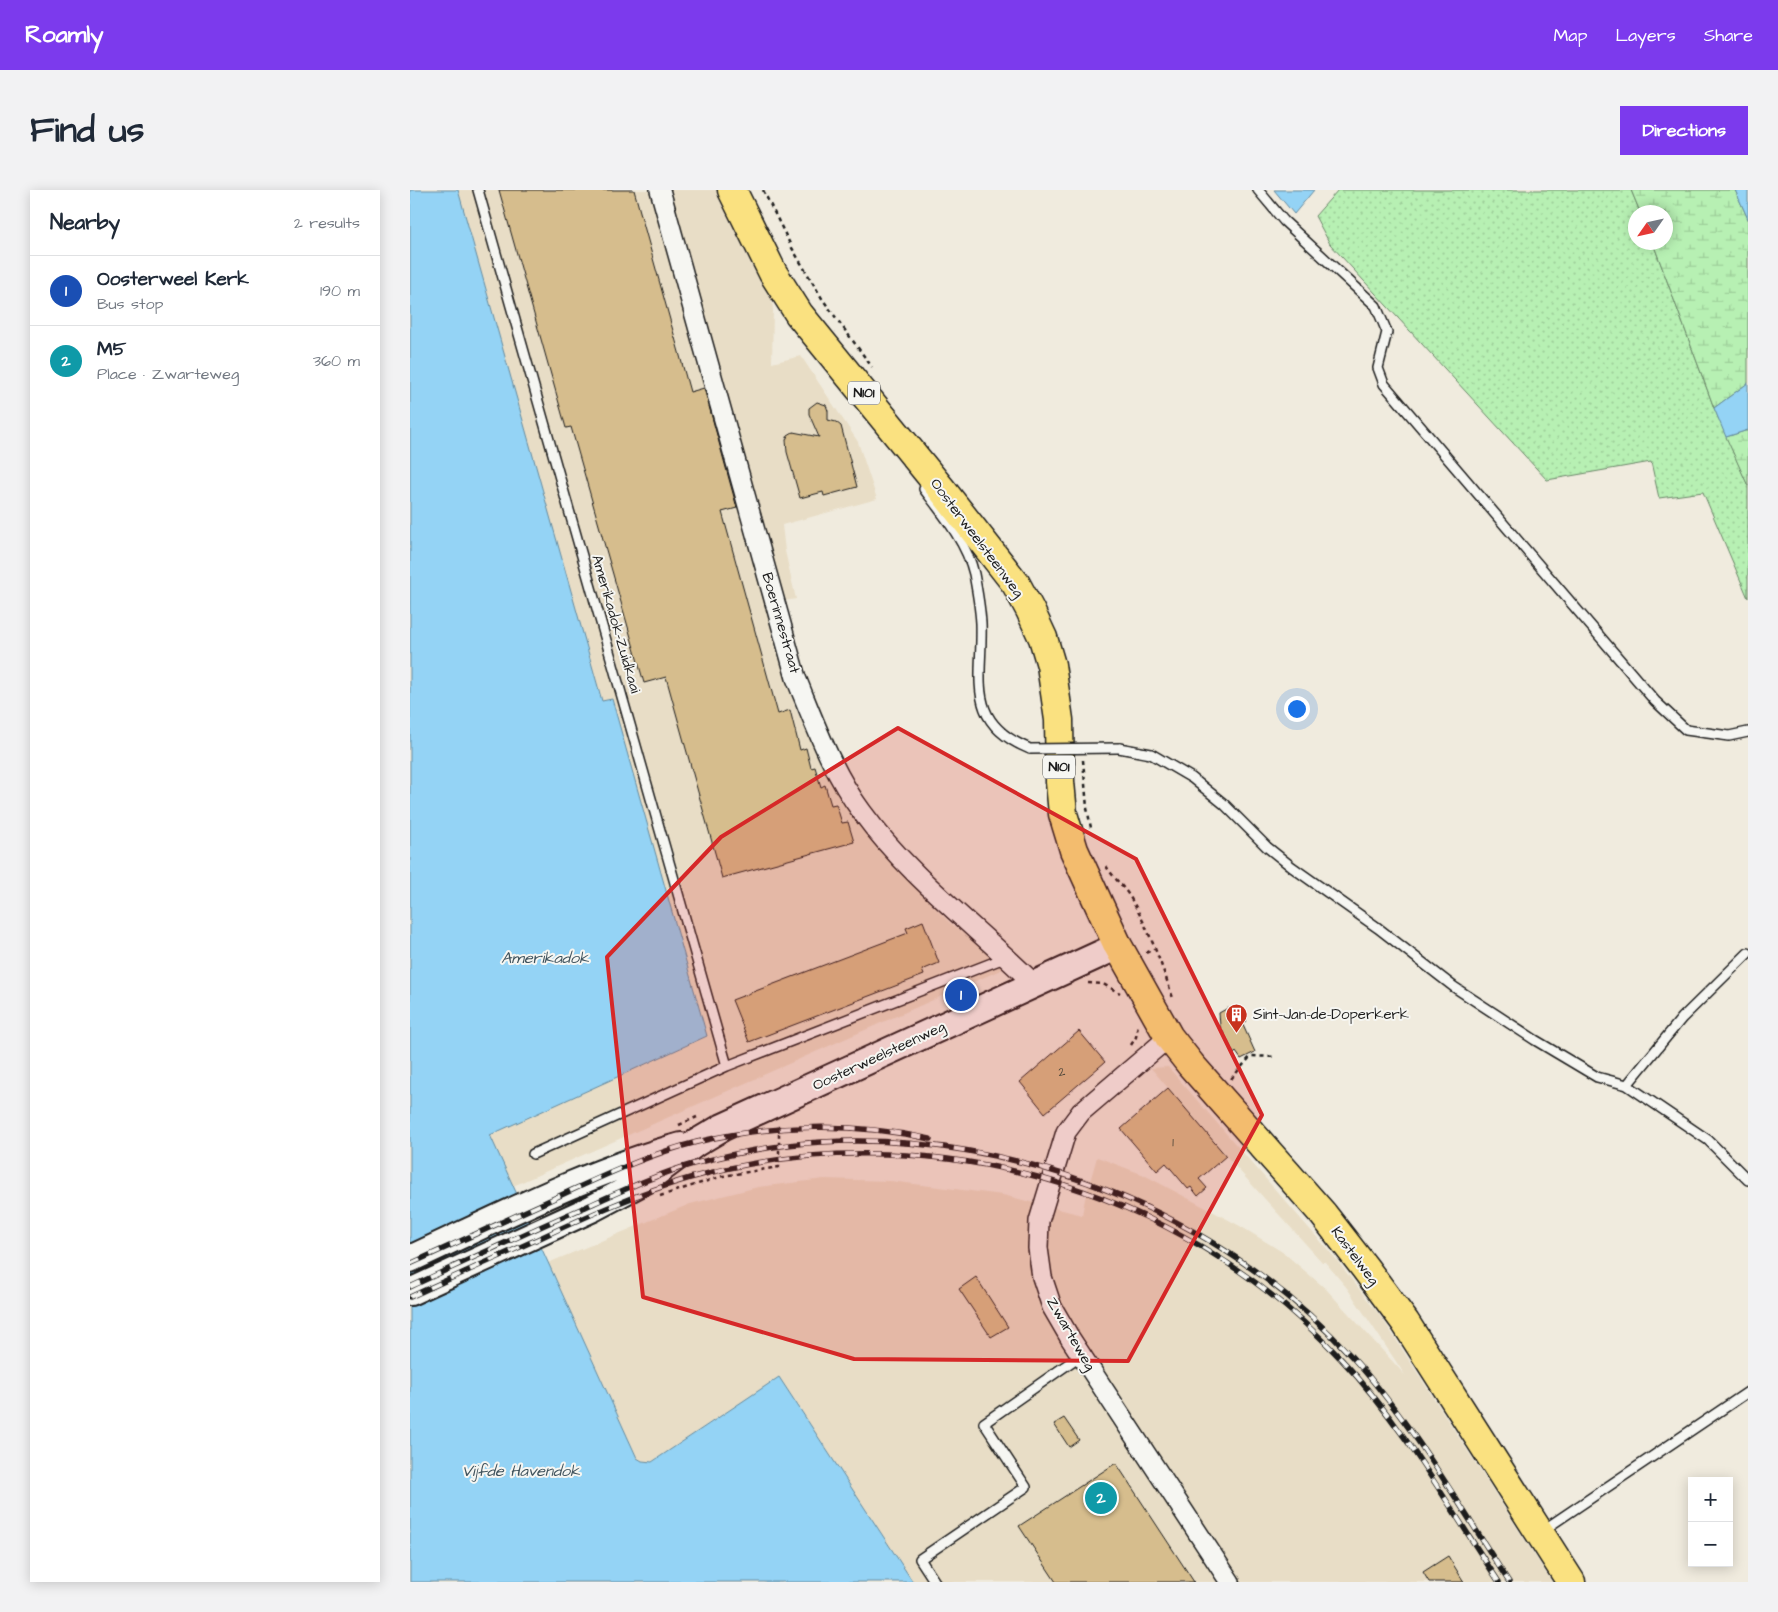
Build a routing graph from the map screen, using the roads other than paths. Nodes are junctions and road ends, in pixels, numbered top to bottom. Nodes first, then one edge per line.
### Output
1 (478, 190) edge
2 (660, 190) edge
3 (725, 190) edge
4 (732, 190) edge
5 (1258, 190) edge
6 (882, 432) dead end
7 (916, 478) dead end
8 (1748, 732) edge
9 (1118, 946) junction
10 (1748, 953) edge
11 (1008, 957) junction
12 (1034, 984) junction
13 (1169, 1036) junction
14 (728, 1066) junction
15 (1627, 1085) junction
16 (696, 1142) junction
17 (533, 1154) dead end
18 (1748, 1180) edge
19 (410, 1259) edge
20 (410, 1292) edge
21 (1082, 1355) junction
22 (1748, 1392) edge
23 (1540, 1533) junction
24 (935, 1582) edge
25 (1230, 1582) edge
26 (1571, 1582) edge

1 - 14 lane, Amerikadok-Zuidkaai
2 - 11 street, Boerinnestraat
3 - 6 lane
4 - 9 main road, Oosterweelsteenweg / N101
5 - 8 lane
7 - 15 lane, bridge
9 - 12 main road, Oosterweelsteenweg
9 - 13 main road, Kastelweg
10 - 15 lane
11 - 12 street, Boerinnestraat
11 - 14 lane
12 - 16 main road, Oosterweelsteenweg
13 - 21 street, Zwarteweg
13 - 23 main road, Kastelweg
14 - 17 lane
15 - 18 lane
16 - 19 main road, Oosterweelsteenweg
16 - 20 main road, Oosterweelsteenweg
21 - 24 lane
21 - 25 street, Zwarteweg
22 - 23 lane
23 - 26 main road, Kastelweg

